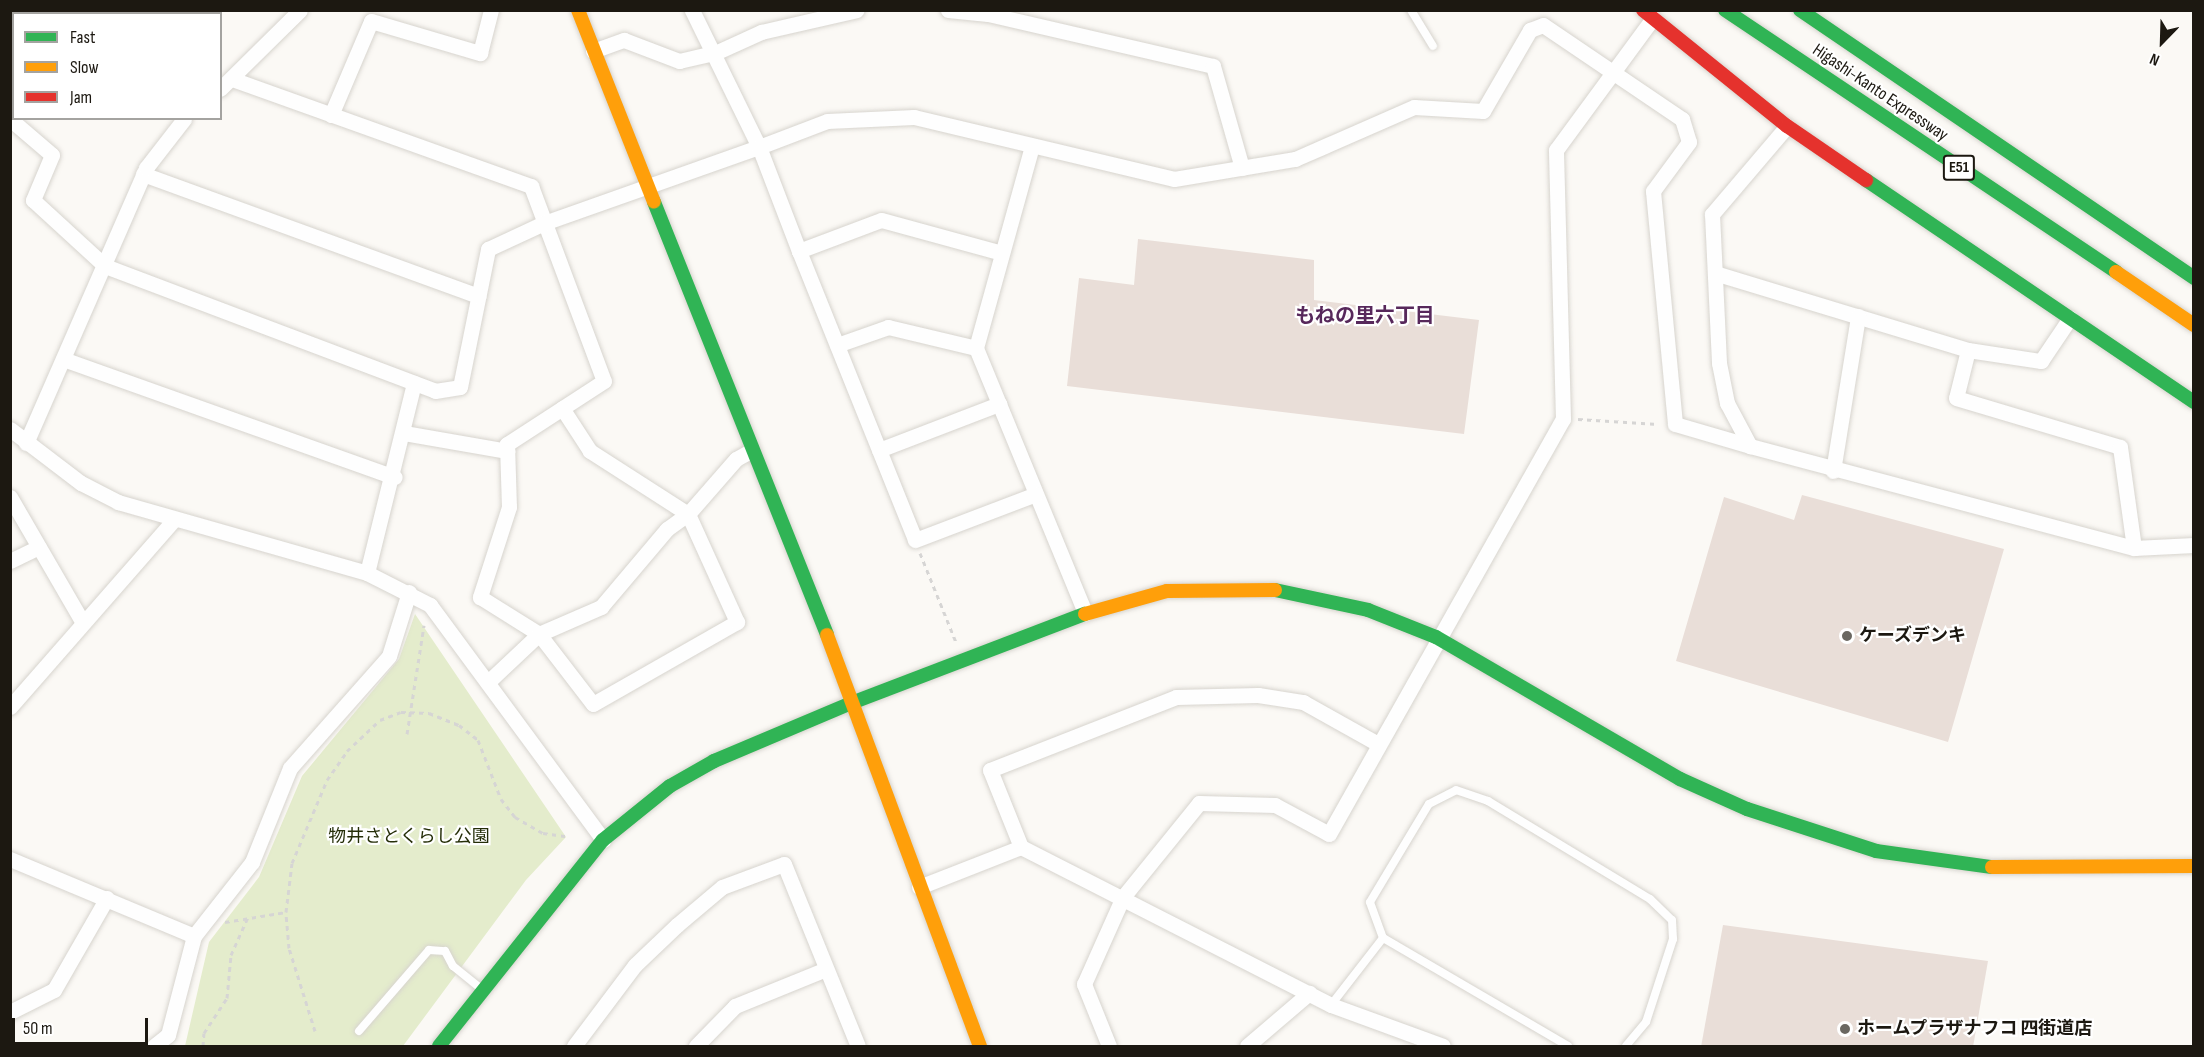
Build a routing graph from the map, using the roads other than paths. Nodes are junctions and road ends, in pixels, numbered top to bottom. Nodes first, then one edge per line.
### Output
1 (300, 10) edge
2 (491, 10) edge
3 (578, 10) edge
4 (692, 10) edge
5 (857, 10) edge
6 (948, 10) edge
7 (1412, 10) edge
8 (1725, 10) edge
9 (1800, 10) edge
10 (1648, 14) edge
11 (1433, 46) dead end
12 (593, 51) junction
13 (715, 54) junction
14 (1615, 74) junction
15 (226, 84) edge
16 (331, 115) junction
17 (10, 119) edge
18 (183, 120) edge
19 (1787, 126) junction
20 (759, 147) junction
21 (1032, 147) junction
22 (1242, 168) junction
23 (143, 174) junction
24 (650, 186) junction
25 (544, 223) junction
26 (799, 251) junction
27 (1002, 253) junction
28 (105, 266) junction
29 (1718, 274) junction
30 (2193, 278) edge
31 (478, 296) junction
32 (1858, 316) junction
33 (2070, 318) junction
34 (2193, 325) edge
35 (837, 345) junction
36 (976, 348) junction
37 (1968, 350) junction
38 (63, 359) junction
39 (414, 383) junction
40 (2193, 402) edge
41 (999, 404) junction
42 (562, 408) junction
43 (10, 429) edge
44 (404, 433) junction
45 (26, 443) junction
46 (1750, 446) junction
47 (752, 450) junction
48 (879, 450) junction
49 (507, 451) junction
50 (1833, 471) junction
51 (394, 477) junction
52 (1036, 494) junction
53 (11, 499) edge
54 (688, 514) junction
55 (173, 521) junction
56 (2193, 545) edge
57 (39, 547) junction
58 (2134, 548) junction
59 (10, 561) edge
60 (367, 573) junction
61 (409, 592) junction
62 (1085, 613) junction
63 (82, 621) junction
64 (539, 634) junction
65 (1436, 637) junction
66 (488, 682) junction
67 (855, 702) junction
68 (10, 707) edge
69 (1378, 744) junction
70 (603, 840) junction
71 (1021, 847) junction
72 (10, 859) edge
73 (2193, 866) edge
74 (919, 887) junction
75 (1124, 897) junction
76 (107, 898) junction
77 (197, 932) junction
78 (1383, 938) junction
79 (826, 969) junction
80 (482, 990) junction
81 (1309, 993) junction
82 (1331, 1005) junction
83 (10, 1012) edge
84 (359, 1031) dead end
85 (154, 1047) edge
86 (439, 1047) edge
87 (574, 1047) edge
88 (696, 1047) edge
89 (858, 1047) edge
90 (980, 1047) edge
91 (1109, 1047) edge
92 (1247, 1047) edge
93 (1443, 1047) edge
94 (1568, 1047) edge
95 (1626, 1047) edge

1 - 15 street
2 - 16 street
3 - 12 main road
4 - 13 street
5 - 13 street
6 - 22 street
7 - 11 lane
8 - 34 main road, Higashi-Kanto Expressway / E51
9 - 30 main road, Higashi-Kanto Expressway / E51
10 - 14 street
10 - 19 main road
12 - 13 street
12 - 24 main road
13 - 20 street
14 - 22 street
14 - 46 street
14 - 65 street
15 - 16 street
16 - 25 street
17 - 28 street
18 - 23 street
19 - 29 street
19 - 33 main road
20 - 21 street
20 - 24 street
20 - 26 street
21 - 22 street
21 - 27 street
23 - 28 street
23 - 31 street
24 - 25 street
24 - 47 main road
25 - 31 street
25 - 42 street
26 - 27 street
26 - 35 street
27 - 36 street
28 - 38 street
28 - 39 street
29 - 32 street
29 - 46 street
31 - 39 street
32 - 37 street
32 - 50 street
33 - 37 street
33 - 40 main road
35 - 36 street
35 - 48 street
36 - 41 street
37 - 58 street
38 - 45 street
38 - 51 street
39 - 44 street
41 - 48 street
41 - 52 street
42 - 49 street
42 - 54 street
43 - 45 street
44 - 49 street
44 - 51 street
45 - 55 street
46 - 50 street
47 - 54 street
47 - 67 main road
48 - 52 street
49 - 64 street
50 - 58 street
51 - 60 street
52 - 62 street
53 - 57 street
54 - 64 street
54 - 64 street
55 - 60 street
55 - 63 street
56 - 58 street
57 - 59 street
57 - 63 street
60 - 61 street
61 - 66 street
61 - 77 street
62 - 65 main road
62 - 67 main road
63 - 68 street
64 - 66 street
65 - 69 street
65 - 73 main road
66 - 70 street
67 - 70 main road
67 - 74 main road
69 - 71 street
69 - 75 street
70 - 80 main road
71 - 74 street
71 - 75 street
72 - 76 street
74 - 90 main road
75 - 81 street
75 - 91 street
76 - 77 street
76 - 83 street
77 - 85 street
78 - 82 lane
78 - 94 lane
78 - 95 lane
79 - 87 street
79 - 88 street
79 - 89 street
80 - 84 lane
80 - 86 main road
81 - 82 street
81 - 92 street
82 - 93 street

